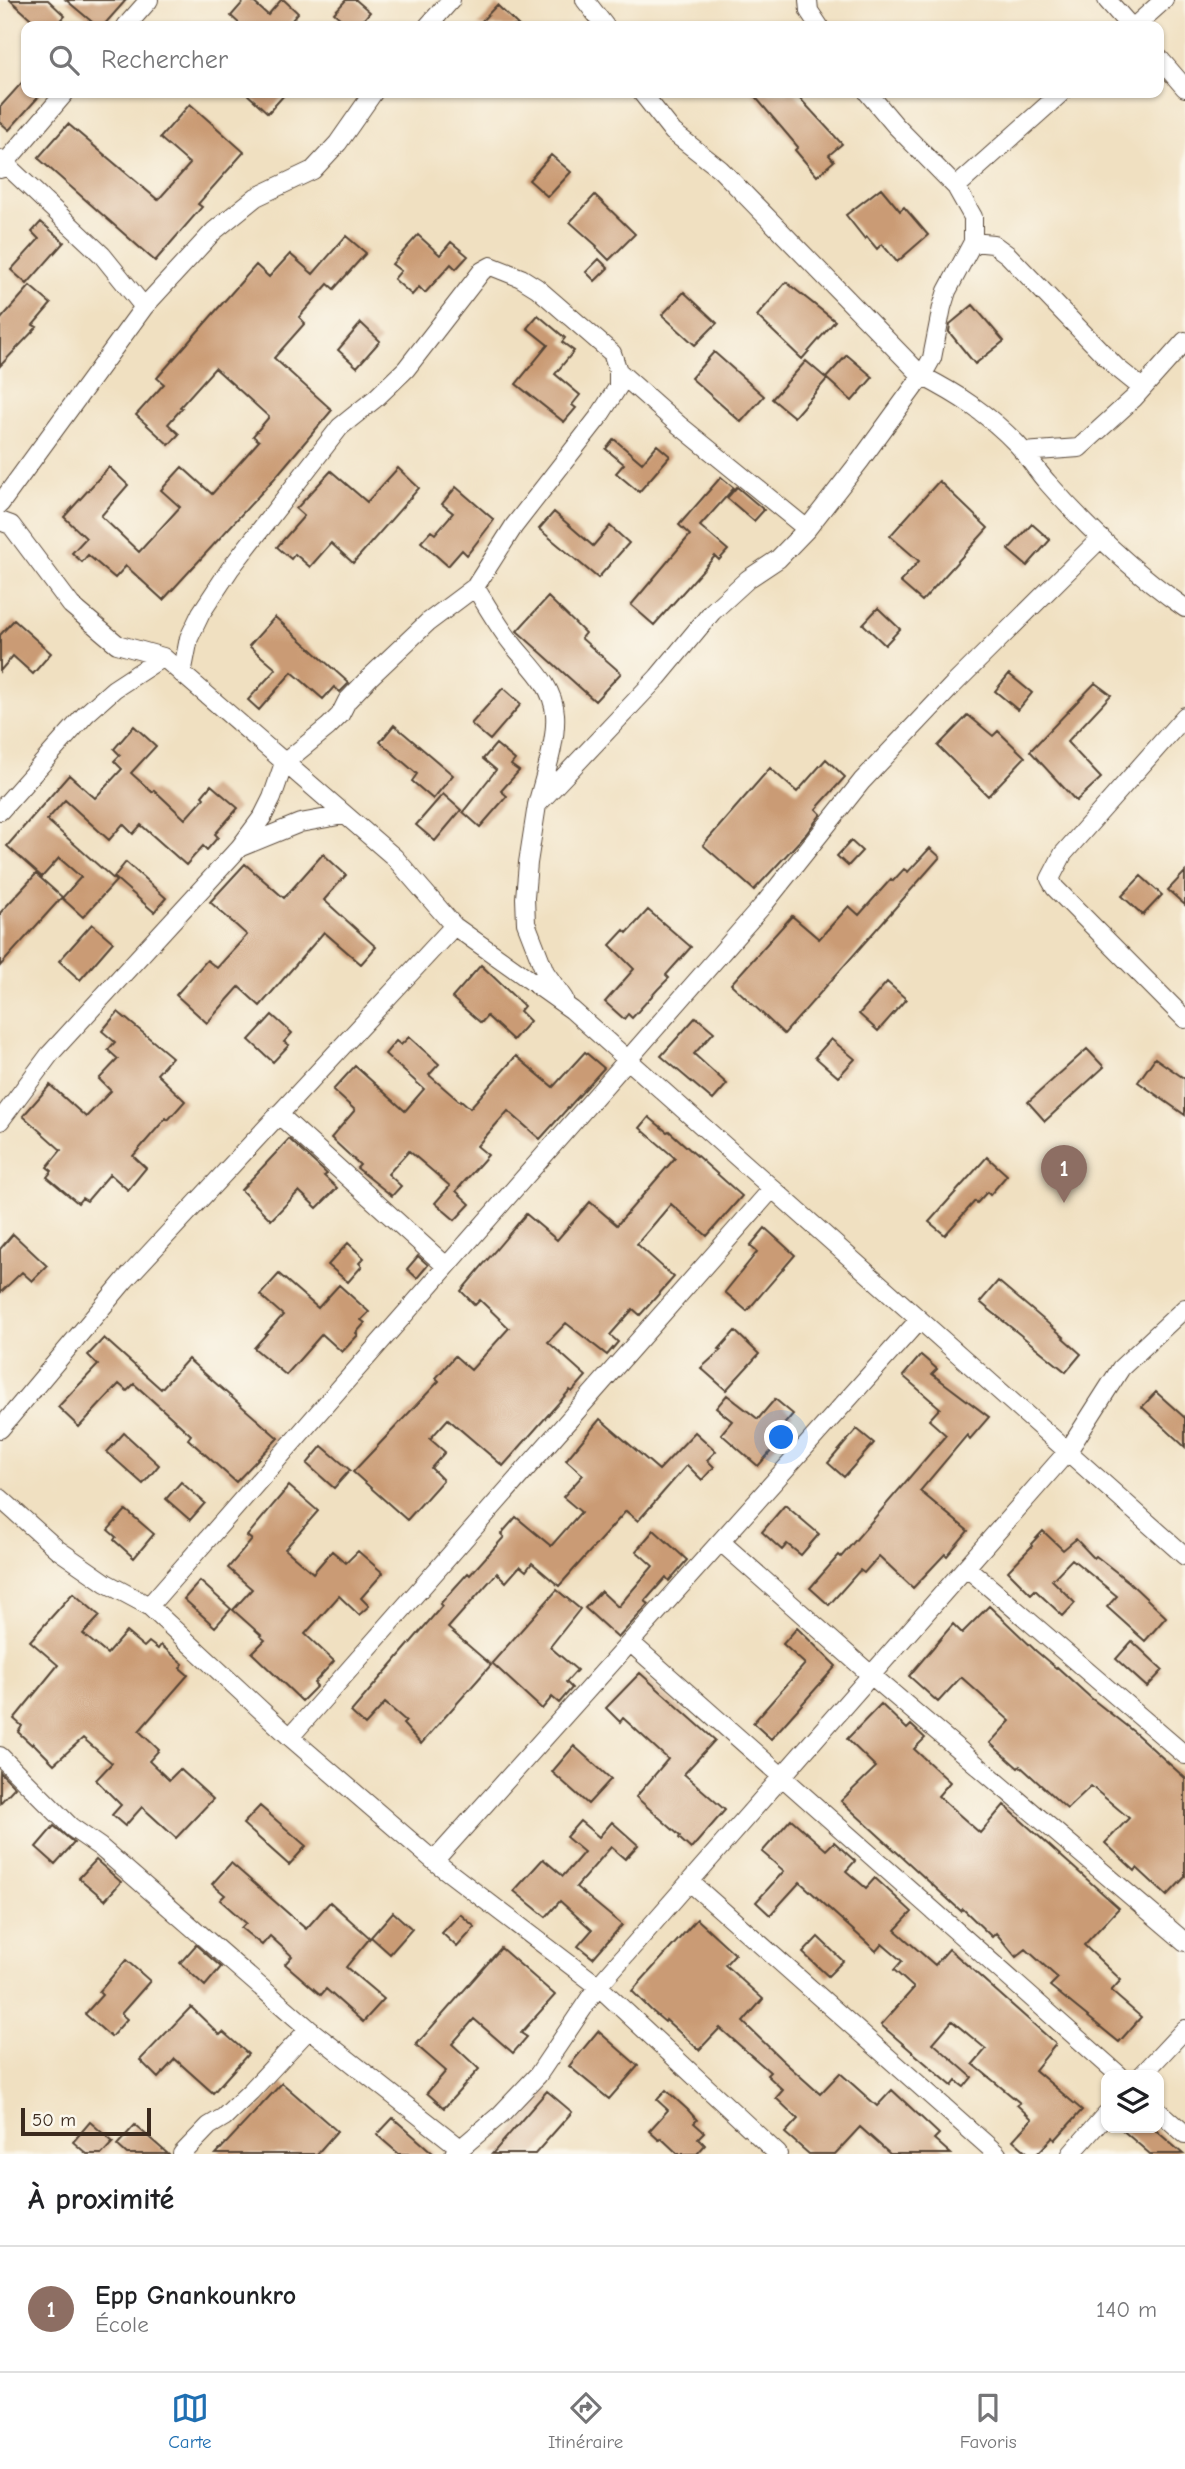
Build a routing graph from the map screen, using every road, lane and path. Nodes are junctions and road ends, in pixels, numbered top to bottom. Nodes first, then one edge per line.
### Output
1 (149, 0) edge
2 (451, 0) edge
3 (585, 0) edge
4 (808, 0) edge
5 (1107, 0) edge
6 (1164, 0) edge
7 (130, 21) edge
8 (432, 21) edge
9 (601, 21) edge
10 (816, 21) edge
11 (1127, 21) edge
12 (1138, 21) edge
13 (1164, 64) edge
14 (1185, 88) edge
15 (61, 98) edge
16 (370, 98) edge
17 (646, 98) edge
18 (872, 98) edge
19 (1055, 98) edge
20 (2, 164) edge
21 (956, 187) junction
22 (972, 242) junction
23 (144, 307) junction
24 (1185, 341) edge
25 (618, 371) junction
26 (922, 376) junction
27 (1142, 388) junction
28 (1023, 452) junction
29 (0, 504) edge
30 (0, 520) edge
31 (807, 529) junction
32 (1101, 538) junction
33 (474, 587) junction
34 (1185, 608) edge
35 (163, 657) junction
36 (182, 674) junction
37 (1185, 716) edge
38 (284, 762) junction
39 (537, 805) junction
40 (0, 811) edge
41 (344, 815) junction
42 (240, 847) junction
43 (454, 926) junction
44 (572, 1010) junction
45 (1185, 1019) edge
46 (627, 1059) junction
47 (278, 1114) junction
48 (0, 1121) edge
49 (772, 1189) junction
50 (446, 1266) junction
51 (1185, 1308) edge
52 (919, 1320) junction
53 (0, 1429) edge
54 (1068, 1451) junction
55 (0, 1498) edge
56 (722, 1542) junction
57 (1185, 1556) edge
58 (966, 1567) junction
59 (149, 1606) junction
60 (631, 1643) junction
61 (871, 1675) junction
62 (290, 1737) junction
63 (1185, 1755) edge
64 (0, 1756) edge
65 (782, 1777) junction
66 (434, 1861) junction
67 (690, 1882) junction
68 (1185, 1942) edge
69 (598, 1986) junction
70 (309, 2029) junction
71 (1185, 2029) edge
72 (1113, 2070) edge
73 (1147, 2070) edge
74 (1164, 2115) edge
75 (1101, 2121) edge
76 (1185, 2134) edge
77 (456, 2151) edge
78 (182, 2154) edge
79 (778, 2154) edge
80 (997, 2154) edge
81 (1071, 2154) edge

1 - 7 street
2 - 8 street
3 - 9 street
4 - 10 street
5 - 11 street
6 - 12 street
13 - 14 street
15 - 20 street
16 - 23 street
17 - 26 street
18 - 21 street
19 - 21 street
20 - 23 street
21 - 22 street
22 - 26 street
22 - 27 street
23 - 29 street
24 - 27 street
25 - 31 street
25 - 33 street
25 - 36 street
26 - 28 street
26 - 31 street
27 - 28 street
28 - 32 street
30 - 35 street
31 - 39 street
32 - 34 street
32 - 46 street
33 - 38 street
33 - 39 street
35 - 36 street
35 - 40 street
36 - 38 street
37 - 45 street
38 - 41 street
38 - 42 street
39 - 44 street
41 - 42 street
41 - 43 street
42 - 48 street
43 - 44 street
43 - 47 street
44 - 46 street
46 - 49 street
46 - 50 street
47 - 50 street
47 - 53 street
49 - 52 street
49 - 62 street
50 - 59 street
51 - 54 street
52 - 54 street
52 - 56 street
54 - 57 street
54 - 58 street
55 - 59 street
56 - 60 street
56 - 61 street
58 - 61 street
58 - 63 street
59 - 62 street
60 - 65 street
60 - 66 street
61 - 65 street
61 - 68 street
62 - 66 street
64 - 70 street
65 - 67 street
65 - 72 street
66 - 69 street
67 - 69 street
67 - 80 street
69 - 77 street
69 - 79 street
70 - 77 street
70 - 78 street
71 - 73 street
74 - 76 street
75 - 81 street

